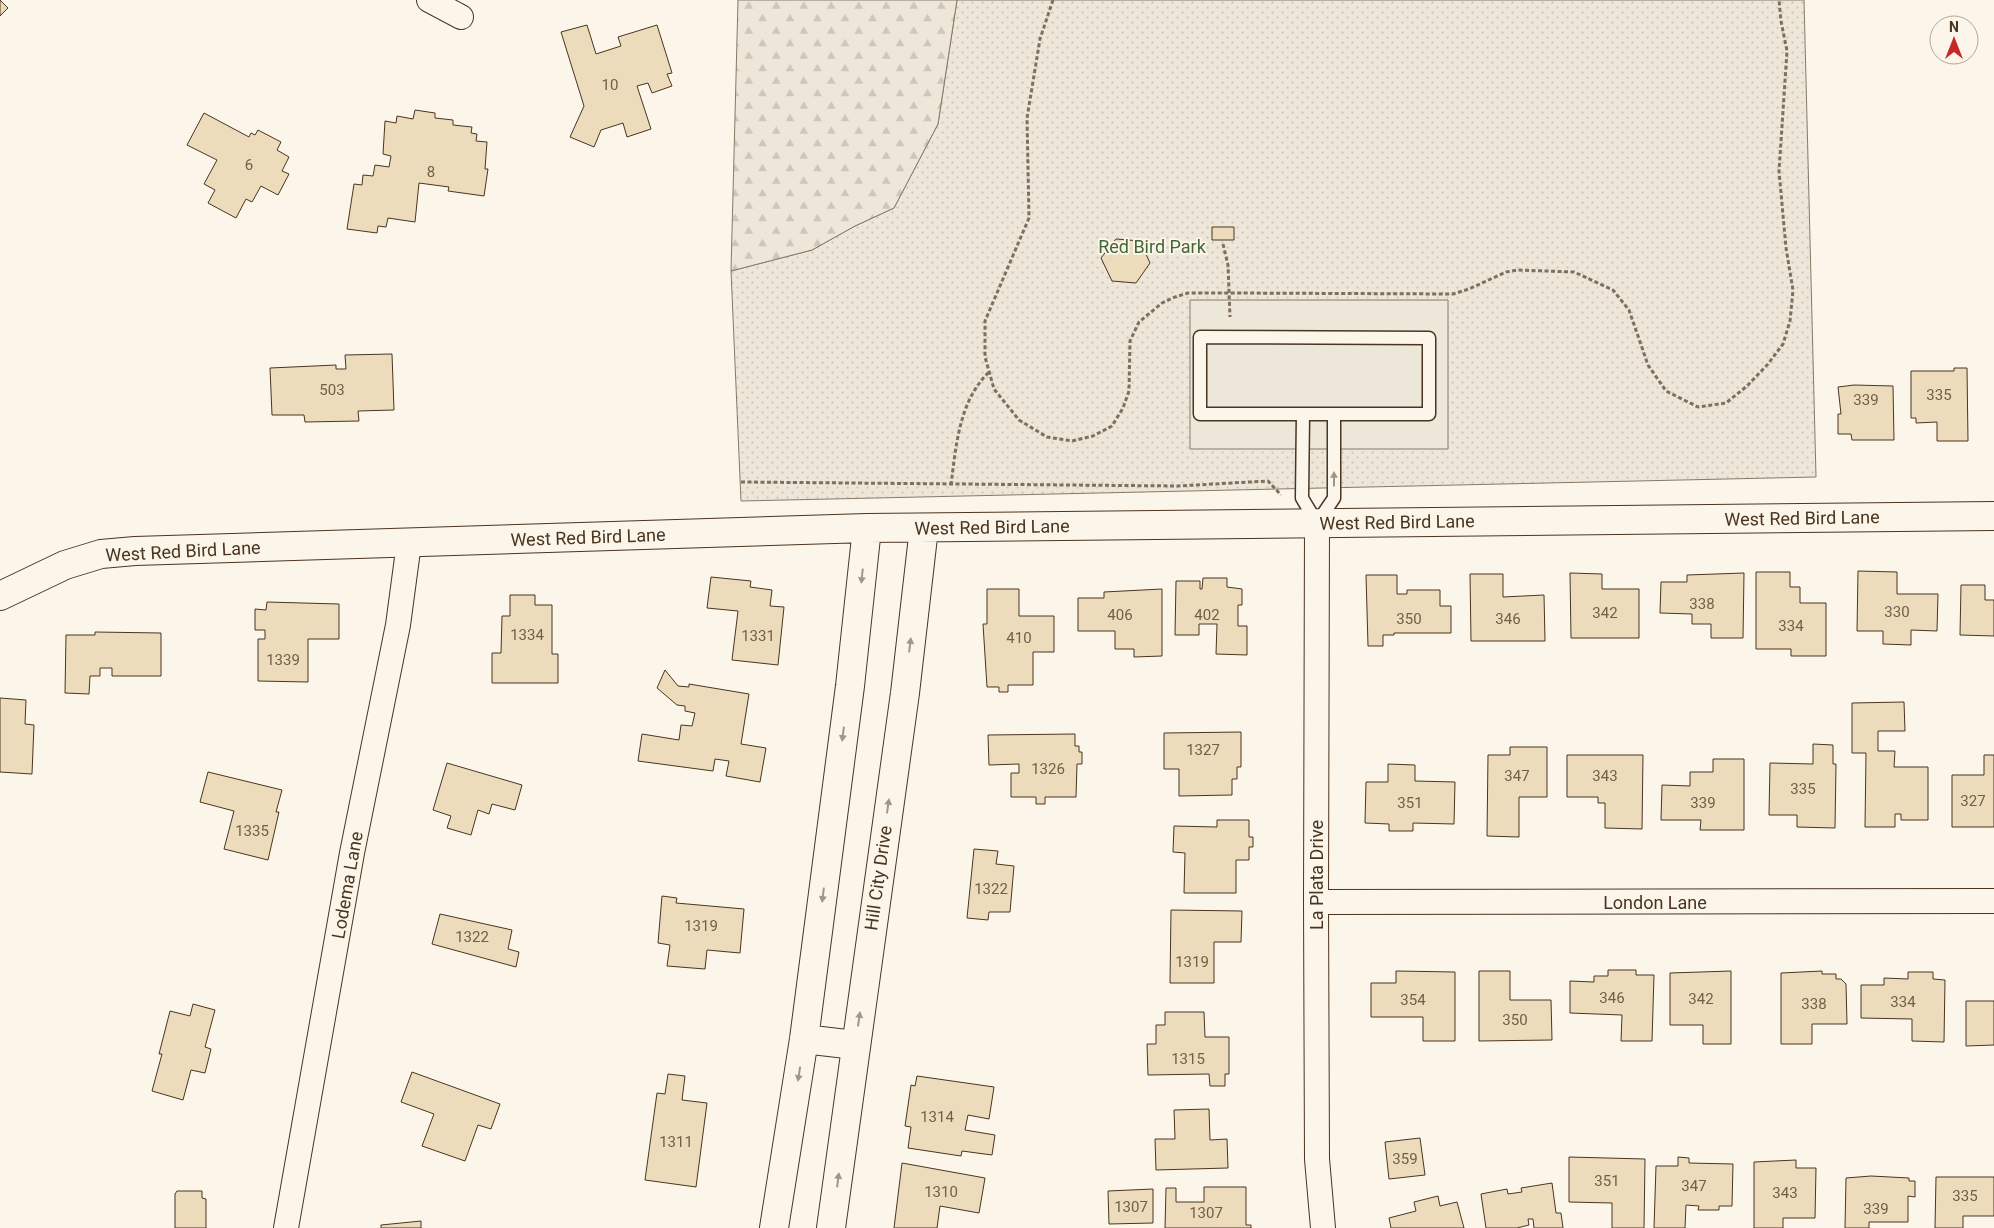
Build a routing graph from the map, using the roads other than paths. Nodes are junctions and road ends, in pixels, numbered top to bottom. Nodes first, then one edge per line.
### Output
1 (429, 0) edge
2 (461, 17) dead end
3 (1303, 414) junction
4 (1334, 414) junction
5 (1994, 516) edge
6 (1317, 523) junction
7 (867, 528) junction
8 (924, 528) junction
9 (408, 543) junction
10 (0, 596) edge
11 (1994, 901) edge
12 (1316, 902) junction
13 (804, 1039) junction
14 (855, 1045) junction
15 (286, 1228) edge
16 (774, 1228) edge
17 (831, 1228) edge
18 (1323, 1228) edge

1 - 2 street
3 - 4 lane
3 - 4 lane
3 - 6 lane
6 -> 4 lane
5 - 6 street, West Red Bird Lane
6 - 8 street, West Red Bird Lane
6 - 12 street, La Plata Drive
7 - 8 street, West Red Bird Lane
7 - 9 street, West Red Bird Lane
7 -> 13 street
14 -> 8 street, Hill City Drive
9 - 10 street, West Red Bird Lane
9 - 15 street, Lodema Lane
11 - 12 street, London Lane
12 - 18 street, La Plata Drive
13 - 14 street
13 -> 16 street
17 -> 14 street, Hill City Drive

